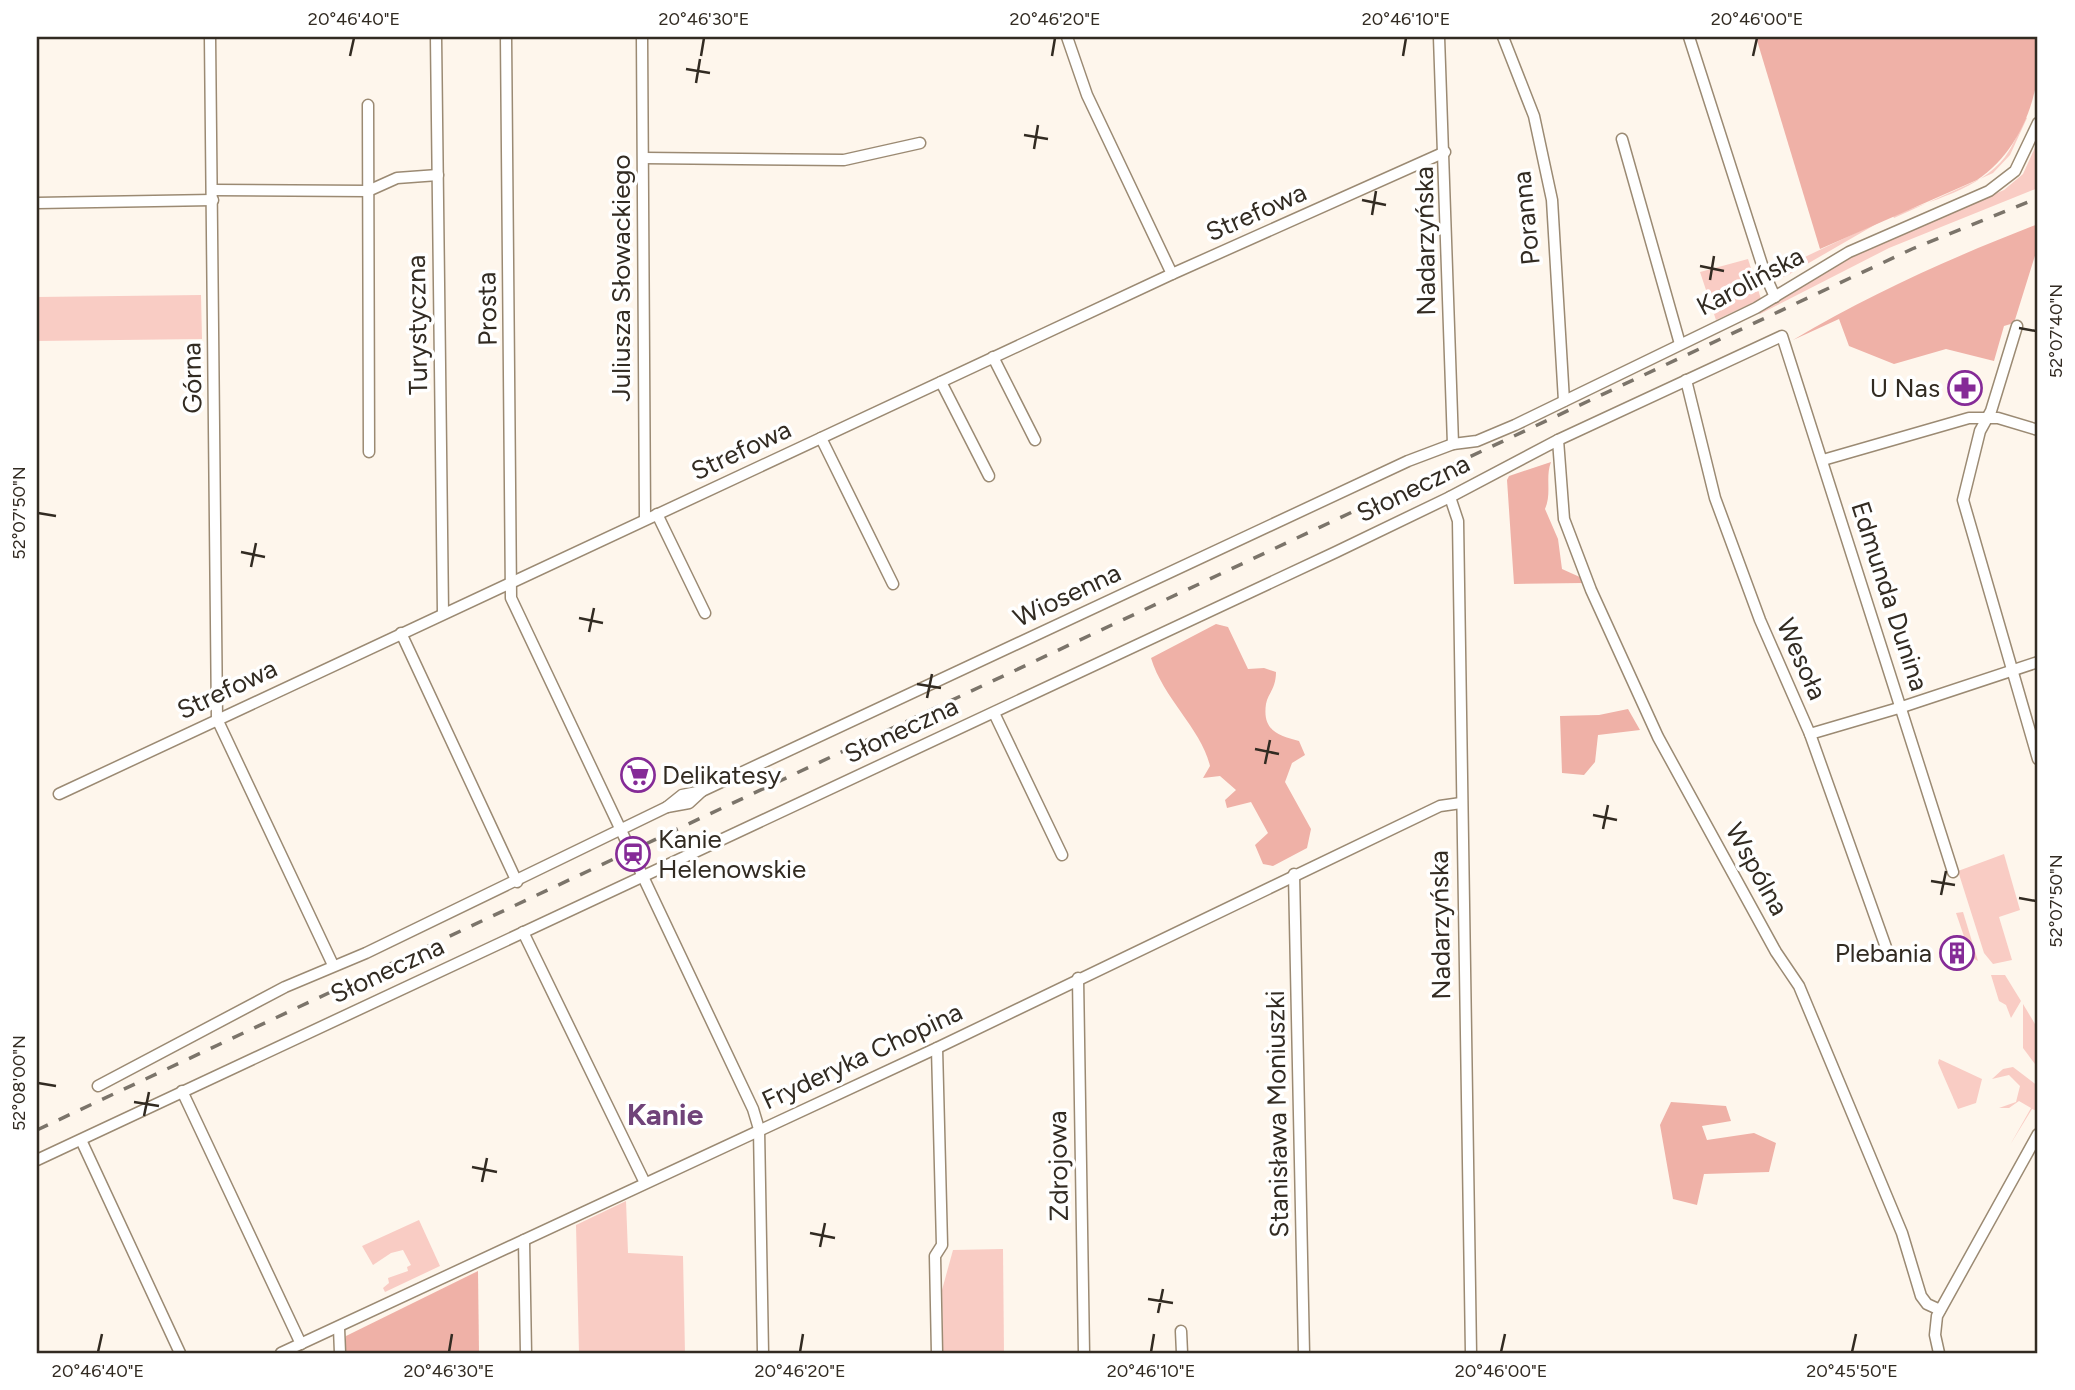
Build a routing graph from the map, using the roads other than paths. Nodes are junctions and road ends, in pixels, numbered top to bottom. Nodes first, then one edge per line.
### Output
1 (210, 37) edge
2 (436, 37) edge
3 (506, 37) edge
4 (642, 37) edge
5 (1067, 37) edge
6 (1439, 37) edge
7 (1503, 37) edge
8 (1689, 37) edge
9 (368, 105) dead end
10 (2038, 123) edge
11 (1622, 139) dead end
12 (920, 143) dead end
13 (1445, 152) junction
14 (644, 158) junction
15 (438, 175) junction
16 (368, 191) junction
17 (213, 195) junction
18 (37, 203) edge
19 (1172, 274) junction
20 (1775, 297) junction
21 (2017, 326) dead end
22 (1782, 336) joint
23 (1679, 344) junction
24 (993, 358) junction
25 (1686, 380) junction
26 (941, 382) junction
27 (1564, 401) junction
28 (1986, 417) junction
29 (2038, 430) edge
30 (821, 438) junction
31 (1035, 440) dead end
32 (1558, 440) junction
33 (1453, 444) junction
34 (369, 452) dead end
35 (1823, 460) junction
36 (989, 476) dead end
37 (1450, 497) junction
38 (657, 514) junction
39 (645, 519) junction
40 (512, 581) junction
41 (893, 584) dead end
42 (443, 613) junction
43 (705, 613) dead end
44 (401, 633) junction
45 (2038, 662) edge
46 (2011, 671) junction
47 (1902, 707) junction
48 (994, 713) junction
49 (217, 719) junction
50 (1810, 734) junction
51 (2038, 759) edge
52 (59, 794) dead end
53 (1461, 803) junction
54 (621, 829) junction
55 (1062, 855) dead end
56 (1953, 872) dead end
57 (1294, 874) junction
58 (643, 876) junction
59 (517, 882) junction
60 (523, 932) junction
61 (1888, 953) dead end
62 (333, 965) junction
63 (1078, 978) junction
64 (937, 1048) junction
65 (98, 1086) dead end
66 (182, 1090) junction
67 (759, 1129) junction
68 (2038, 1134) edge
69 (81, 1140) junction
70 (37, 1160) edge
71 (645, 1183) junction
72 (524, 1240) junction
73 (1940, 1310) junction
74 (339, 1328) junction
75 (1181, 1331) dead end
76 (301, 1343) junction
77 (180, 1353) edge
78 (281, 1353) edge
79 (340, 1353) edge
80 (526, 1353) edge
81 (763, 1353) edge
82 (937, 1353) edge
83 (1084, 1353) edge
84 (1182, 1353) edge
85 (1304, 1353) edge
86 (1471, 1353) edge
87 (1939, 1353) edge

1 - 17 street, Górna
2 - 15 street, Turystyczna
3 - 40 street, Prosta
4 - 14 street, Juliusza Słowackiego
5 - 19 street
6 - 13 street, Nadarzyńska
7 - 27 street, Poranna
8 - 20 street
9 - 16 street
10 - 20 street, Karolińska
11 - 23 street
12 - 14 street
13 - 19 street, Strefowa
13 - 33 street, Nadarzyńska
14 - 39 street, Juliusza Słowackiego
15 - 16 street
15 - 42 street, Turystyczna
16 - 17 street
16 - 34 street
17 - 18 street
17 - 49 street, Górna
19 - 24 street, Strefowa
20 - 23 street, Karolińska
21 - 28 street
22 - 25 street, Słoneczna
22 - 35 street, Edmunda Dunina
23 - 27 street, Karolińska
24 - 26 street, Strefowa
24 - 31 street
25 - 32 street, Słoneczna
25 - 50 street, Wesoła
26 - 30 street, Strefowa
26 - 36 street
27 - 33 street, Karolińska
28 - 29 street
28 - 35 street
28 - 46 street
30 - 38 street, Strefowa
30 - 41 street
32 - 37 street, Słoneczna
32 - 73 street, Wspólna
33 - 54 street, Wiosenna
35 - 47 street, Edmunda Dunina
37 - 48 street, Słoneczna
37 - 53 street, Nadarzyńska
38 - 39 street, Strefowa
38 - 43 street
39 - 40 street, Strefowa
40 - 42 street, Strefowa
40 - 54 street, Prosta
42 - 44 street, Strefowa
44 - 49 street, Strefowa
44 - 59 street
45 - 46 street
46 - 47 street
46 - 51 street
47 - 50 street
47 - 56 street, Edmunda Dunina
48 - 55 street
48 - 58 street, Słoneczna
49 - 52 street, Strefowa
49 - 62 street
50 - 61 street, Wesoła
53 - 57 street, Fryderyka Chopina
53 - 86 street, Nadarzyńska
54 - 58 street, Prosta
54 - 59 street, Wiosenna
57 - 63 street, Fryderyka Chopina
57 - 85 street, Stanisława Moniuszki
58 - 60 street, Słoneczna
58 - 67 street, Prosta
59 - 62 street, Wiosenna
60 - 66 street, Słoneczna
60 - 71 street
62 - 65 street, Wiosenna
63 - 64 street, Fryderyka Chopina
63 - 83 street, Zdrojowa
64 - 67 street, Fryderyka Chopina
64 - 82 street
66 - 69 street, Słoneczna
66 - 76 street
67 - 71 street, Fryderyka Chopina
67 - 81 street, Prosta
68 - 73 street
69 - 70 street, Słoneczna
69 - 77 street
71 - 72 street, Fryderyka Chopina
72 - 74 street, Fryderyka Chopina
72 - 80 street
73 - 87 street
74 - 76 street, Fryderyka Chopina
74 - 79 street
75 - 84 street
76 - 78 street, Fryderyka Chopina

